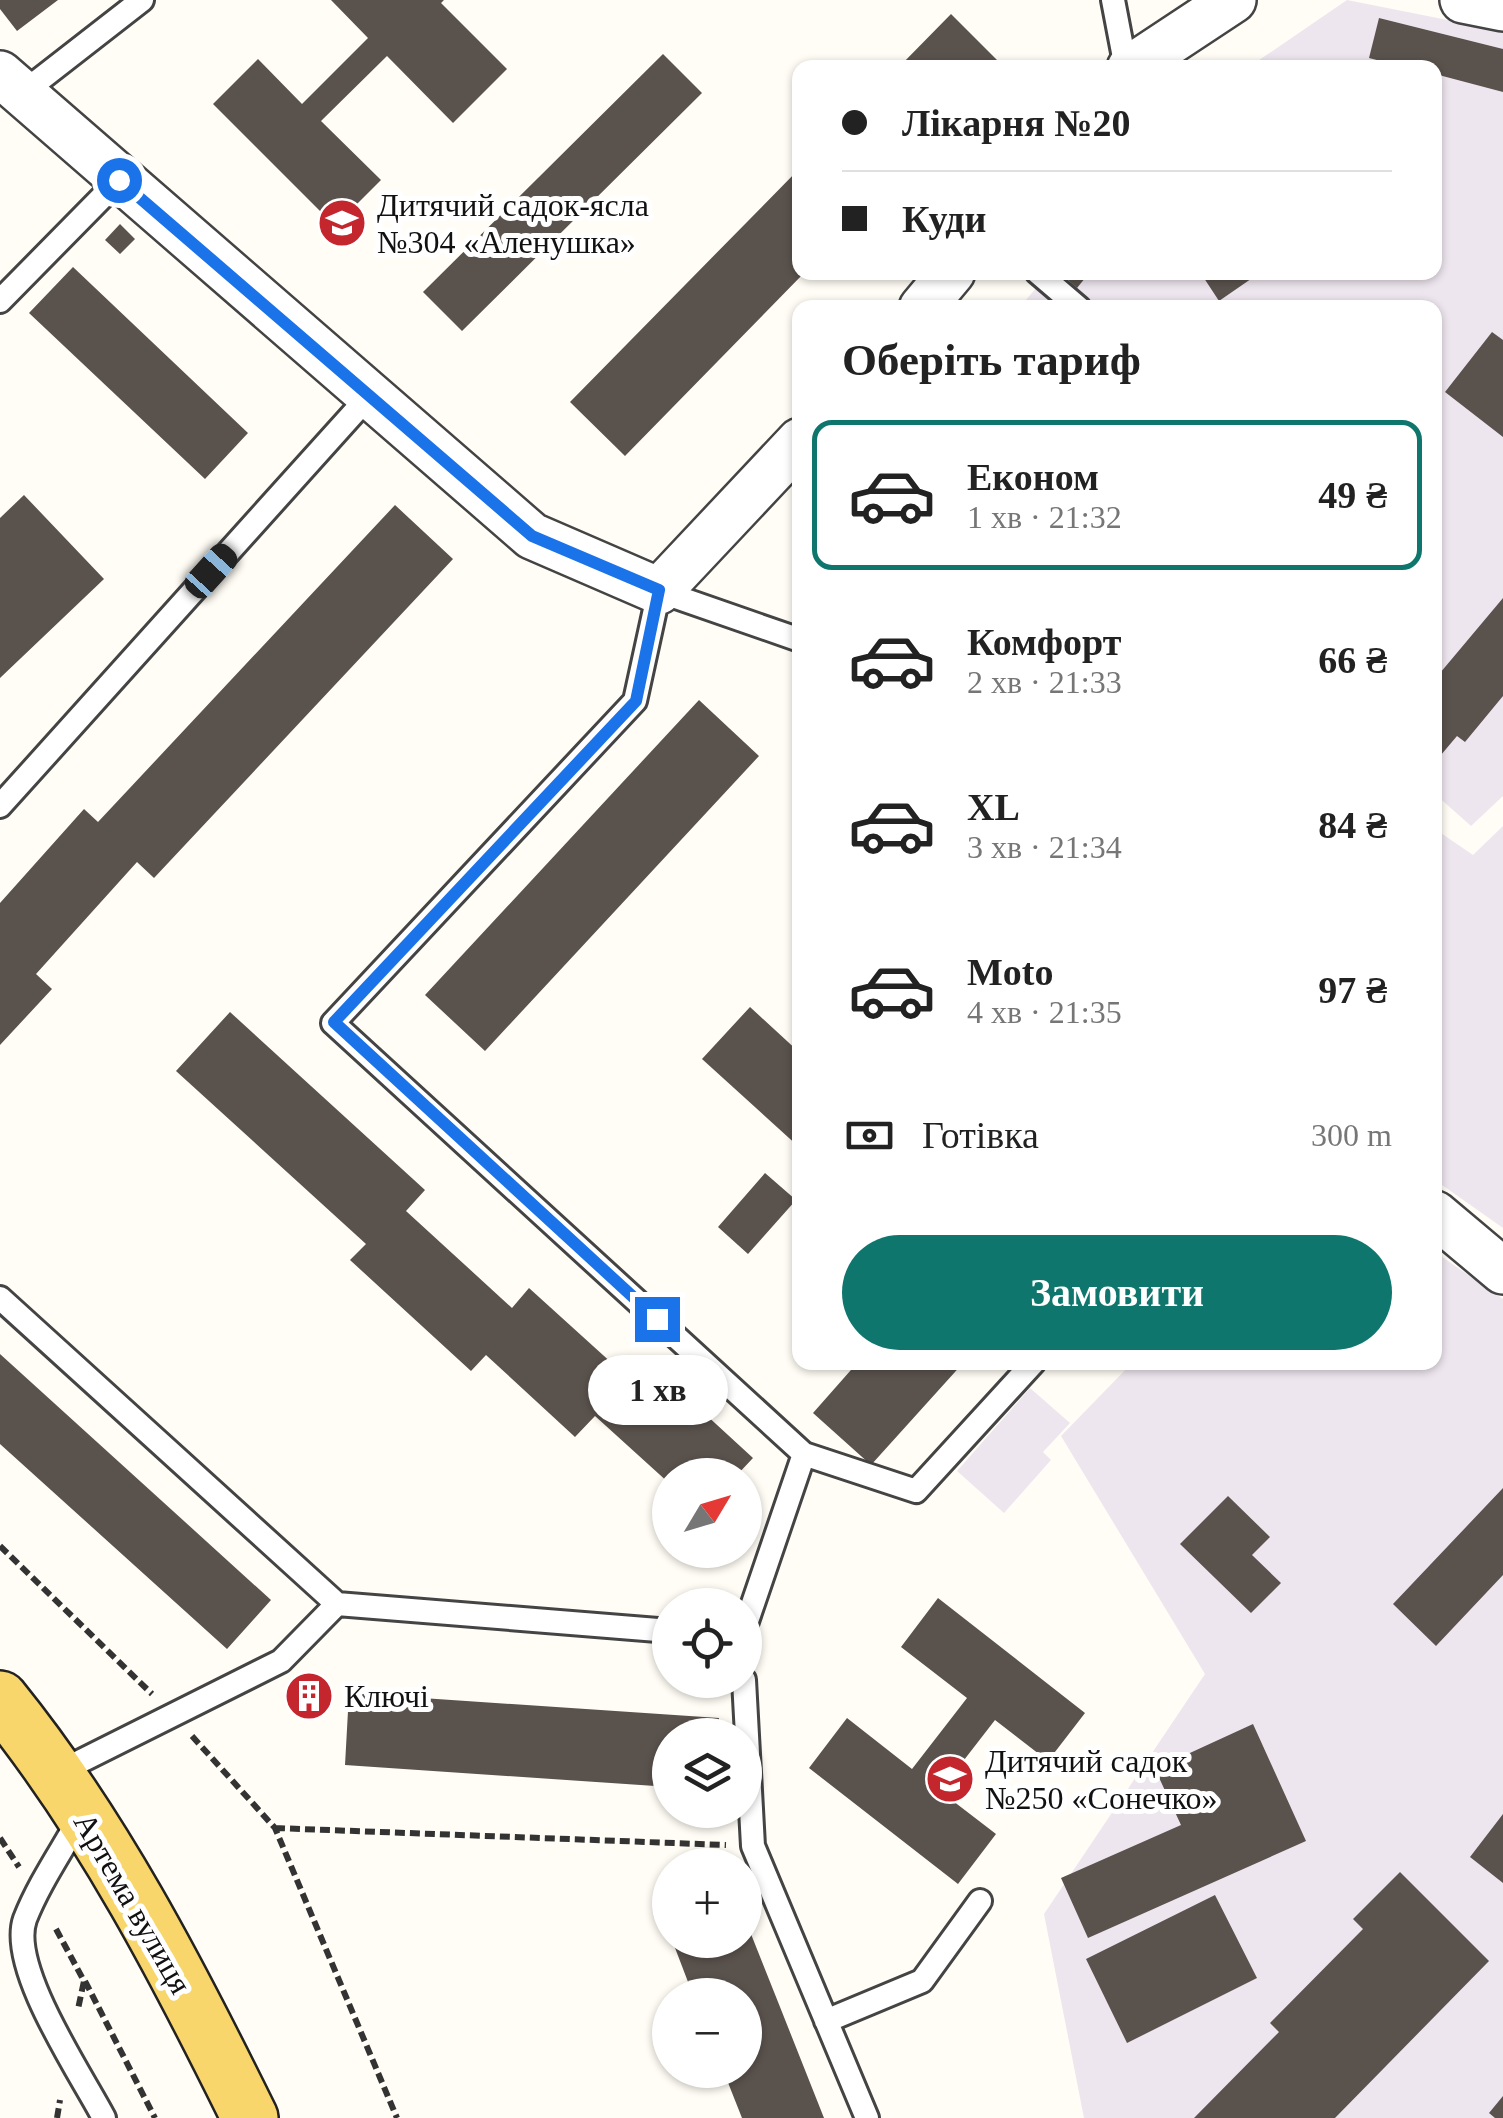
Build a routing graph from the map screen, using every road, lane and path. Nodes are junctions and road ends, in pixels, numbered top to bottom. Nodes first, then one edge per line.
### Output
1 (142, 0) edge
2 (1113, 0) edge
3 (1234, 0) edge
4 (1463, 0) edge
5 (1503, 8) edge
6 (1126, 60) edge
7 (1140, 60) edge
8 (10, 84) edge
9 (119, 180) junction
10 (945, 280) edge
11 (1046, 280) edge
12 (929, 300) edge
13 (1070, 300) edge
14 (0, 302) edge
15 (369, 396) junction
16 (792, 449) edge
17 (659, 590) junction
18 (792, 637) edge
19 (0, 806) edge
20 (1442, 1220) edge
21 (1503, 1271) edge
22 (0, 1298) edge
23 (1027, 1370) edge
24 (804, 1454) junction
25 (0, 1546) edge
26 (758, 1588) edge
27 (337, 1604) junction
28 (652, 1630) edge
29 (745, 1698) edge
30 (0, 1699) edge
31 (174, 1714) junction
32 (70, 1792) junction
33 (275, 1828) junction
34 (752, 1846) junction
35 (980, 1901) dead end
36 (84, 1981) dead end
37 (826, 2021) junction
38 (104, 2118) edge
39 (155, 2118) edge
40 (250, 2118) edge
41 (397, 2118) edge
42 (867, 2118) edge

1 - 8 lane
2 - 6 lane
3 - 7 street
4 - 5 street
8 - 9 street
9 - 14 lane
9 - 15 street
10 - 12 street
11 - 13 lane
15 - 17 street
15 - 19 lane
16 - 17 street
17 - 18 lane
17 - 24 lane
20 - 21 street
22 - 27 lane
23 - 24 lane
24 - 26 lane
25 - 31 path
27 - 28 lane
27 - 31 lane
29 - 34 lane
30 - 32 main road, Артема вулиця
31 - 32 lane
31 - 33 path
32 - 38 lane
32 - 40 main road, Артема вулиця
33 - 34 path
33 - 41 path
34 - 37 lane
35 - 37 lane
36 - 39 path
37 - 42 lane

